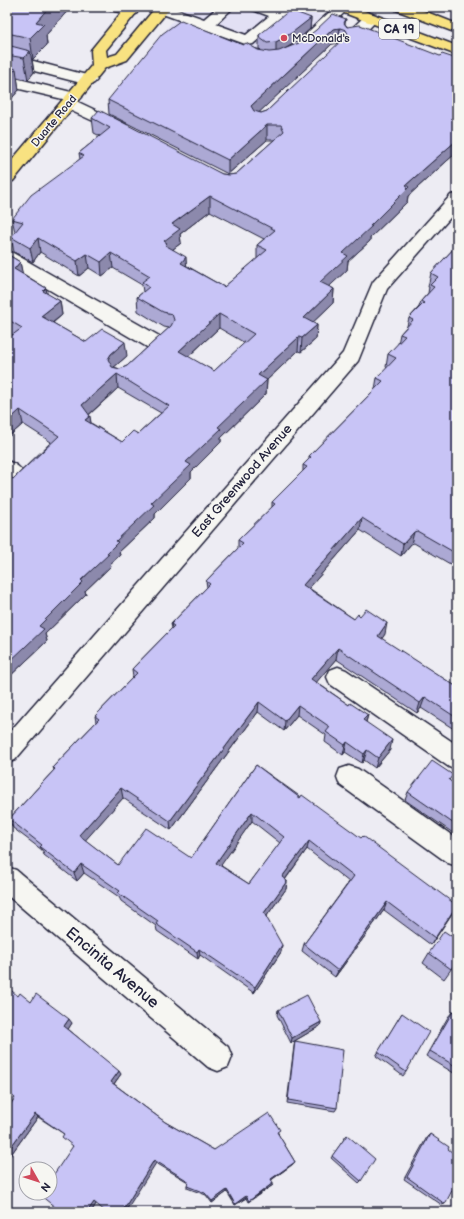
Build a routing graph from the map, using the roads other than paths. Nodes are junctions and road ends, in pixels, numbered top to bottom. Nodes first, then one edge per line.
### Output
1 (116, 7) edge
2 (227, 7) edge
3 (258, 7) edge
4 (342, 7) edge
5 (401, 7) edge
6 (163, 8) edge
7 (133, 9) edge
8 (284, 11) edge
9 (371, 18) junction
10 (206, 25) junction
11 (457, 29) edge
12 (351, 36) edge
13 (301, 46) edge
14 (457, 51) edge
15 (7, 59) edge
16 (100, 65) junction
17 (89, 80) junction
18 (7, 81) edge
19 (72, 100) junction
20 (138, 136) edge
21 (7, 177) edge
22 (457, 199) edge
23 (7, 257) edge
24 (154, 343) edge
25 (338, 677) dead end
26 (7, 752) edge
27 (457, 759) edge
28 (349, 777) dead end
29 (457, 854) edge
30 (7, 880) edge
31 (218, 1057) dead end

1 - 7 street
2 - 10 street
3 - 8 street
4 - 9 main road, CA 19
4 - 13 street
5 - 11 main road, CA 19
6 - 10 street
6 - 16 main road
7 - 16 main road
8 - 10 street
9 - 12 street
9 - 14 main road, CA 19
15 - 17 street
16 - 17 main road, Duarte Road
17 - 19 main road, Duarte Road
18 - 19 street
19 - 20 street
19 - 21 main road, Duarte Road
22 - 26 street, East Greenwood Avenue
23 - 24 street
25 - 27 street
28 - 29 street
30 - 31 street, Encinita Avenue

